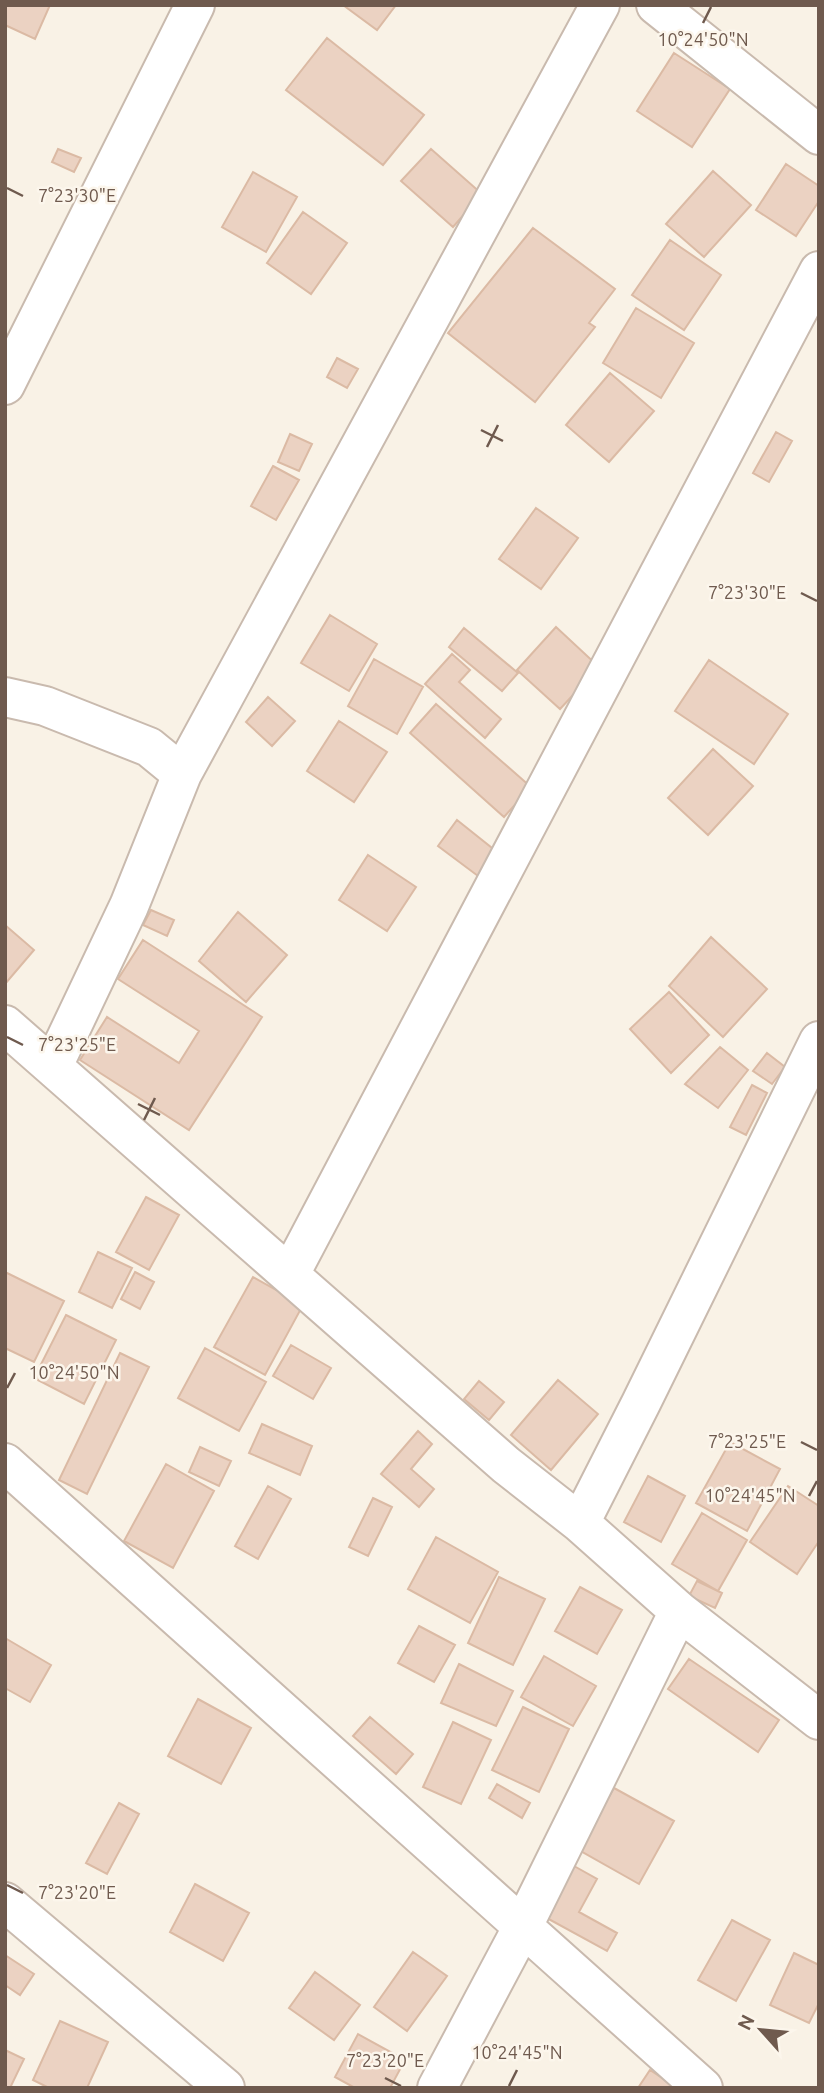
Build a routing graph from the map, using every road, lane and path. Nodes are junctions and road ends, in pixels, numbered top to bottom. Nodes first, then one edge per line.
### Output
1 (195, 5) edge
2 (600, 5) edge
3 (656, 5) edge
4 (819, 135) edge
5 (819, 271) edge
6 (5, 386) edge
7 (5, 697) edge
8 (182, 774) junction
9 (5, 1025) edge
10 (819, 1041) edge
11 (53, 1066) junction
12 (290, 1274) junction
13 (5, 1463) edge
14 (580, 1523) junction
15 (679, 1612) junction
16 (819, 1720) edge
17 (5, 1902) edge
18 (522, 1928) junction
19 (225, 2088) edge
20 (437, 2088) edge
21 (703, 2088) edge

1 - 6 street
2 - 8 street
3 - 4 street
5 - 12 street
7 - 8 street
8 - 11 street
9 - 11 street
10 - 14 street
11 - 12 street
12 - 14 street
13 - 18 street
14 - 15 street
15 - 16 street
15 - 18 street
17 - 19 street
18 - 20 street
18 - 21 street

